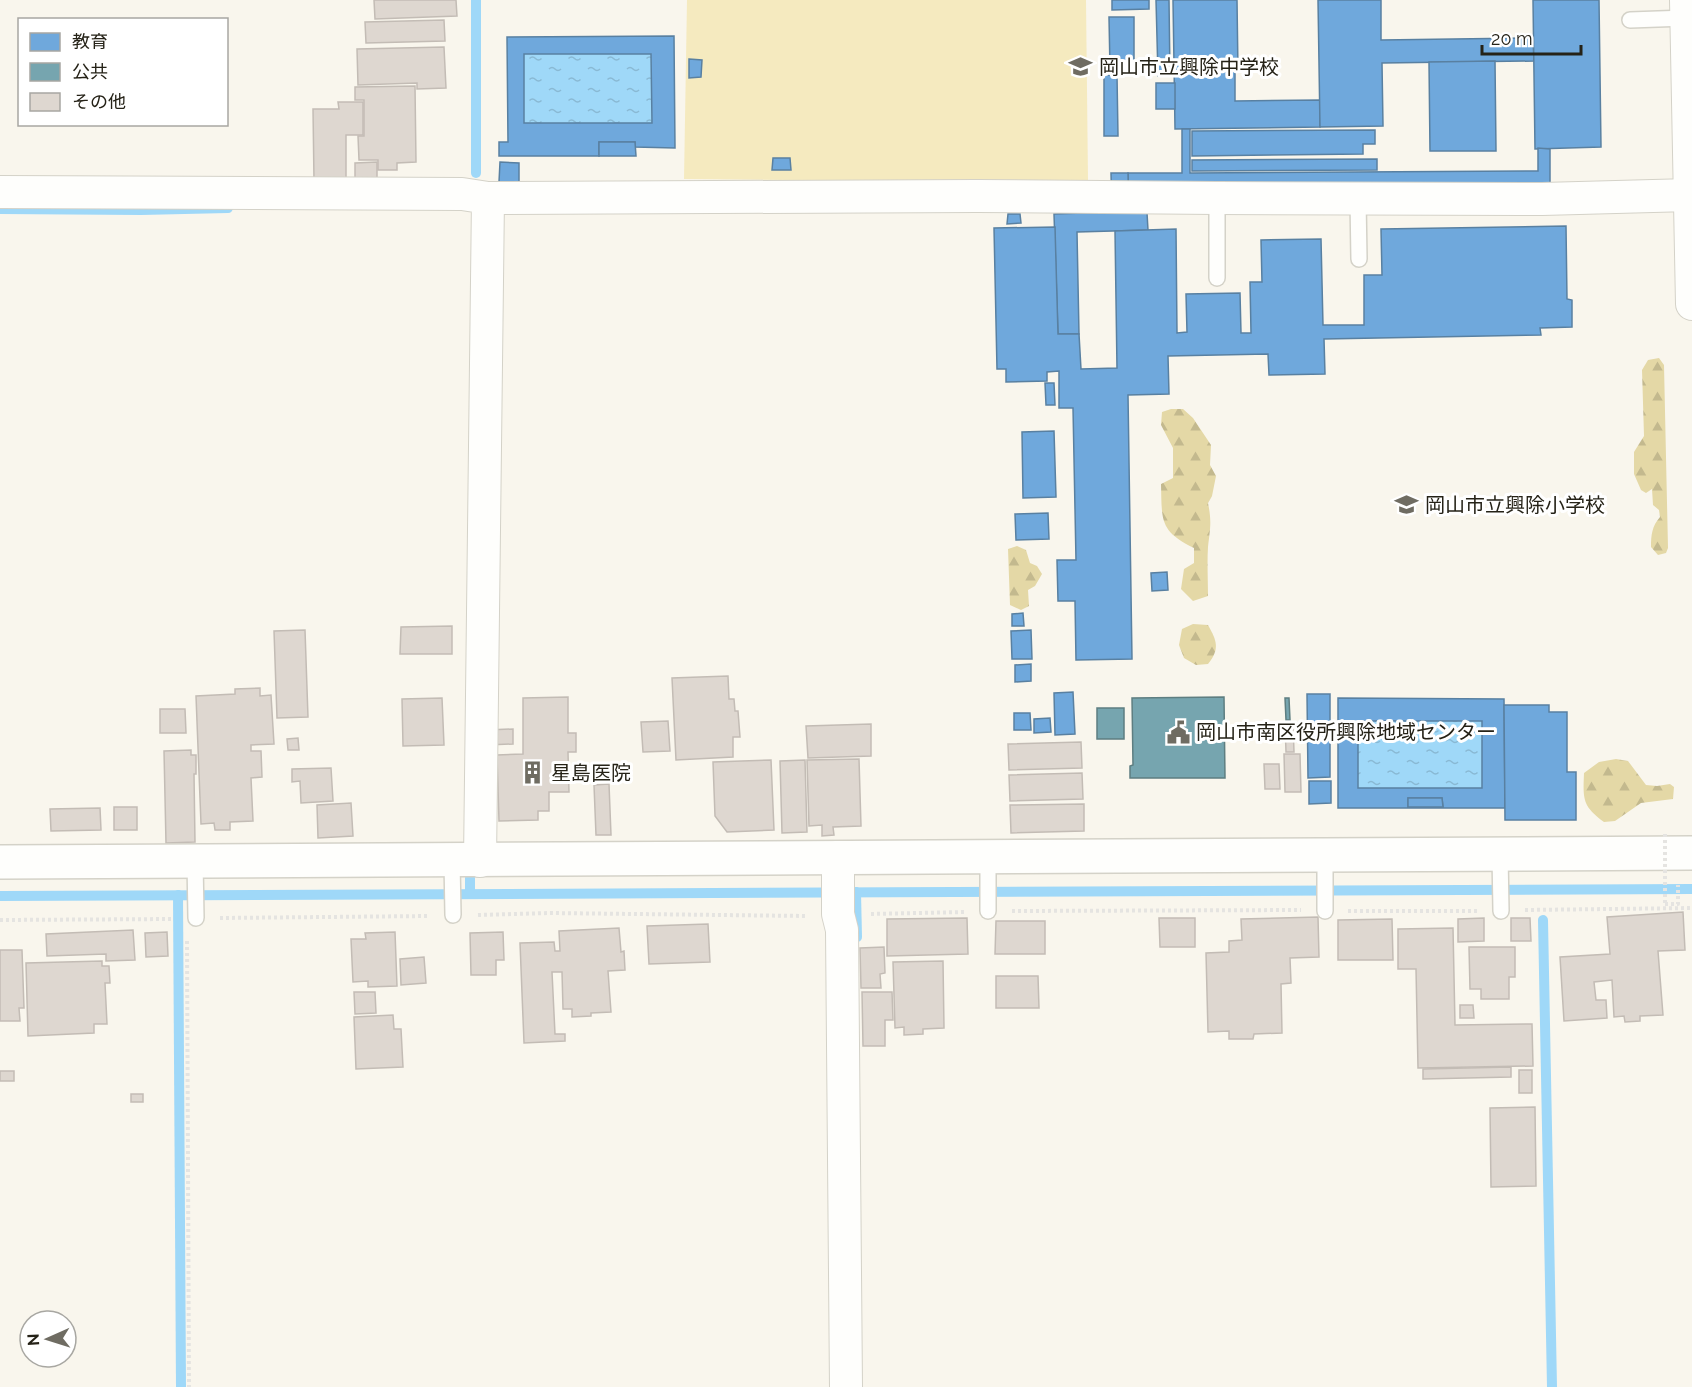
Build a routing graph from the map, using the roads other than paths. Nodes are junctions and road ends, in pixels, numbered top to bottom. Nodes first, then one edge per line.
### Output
1 (1686, 9) edge
2 (1630, 20) dead end
3 (0, 192) edge
4 (1690, 195) junction
5 (488, 198) junction
6 (1217, 198) junction
7 (1358, 199) junction
8 (1359, 259) dead end
9 (1217, 278) dead end
10 (1692, 304) edge
11 (0, 862) edge
12 (1685, 864) edge
13 (1500, 866) junction
14 (461, 867) junction
15 (988, 868) junction
16 (1325, 868) junction
17 (196, 872) junction
18 (832, 889) junction
19 (1325, 907) road end
20 (1501, 907) road end
21 (988, 908) road end
22 (453, 911) road end
23 (196, 914) road end
24 (846, 1387) edge

1 - 2 lane
1 - 4 street
3 - 5 street
4 - 7 street
4 - 10 street
5 - 6 street
5 - 14 street
6 - 7 street
6 - 9 lane
7 - 8 lane
11 - 17 street
12 - 13 street
13 - 16 street
13 - 20 lane
14 - 17 street
14 - 18 street
14 - 22 lane
15 - 16 street
15 - 18 street
15 - 21 lane
16 - 19 lane
17 - 23 lane
18 - 24 street

